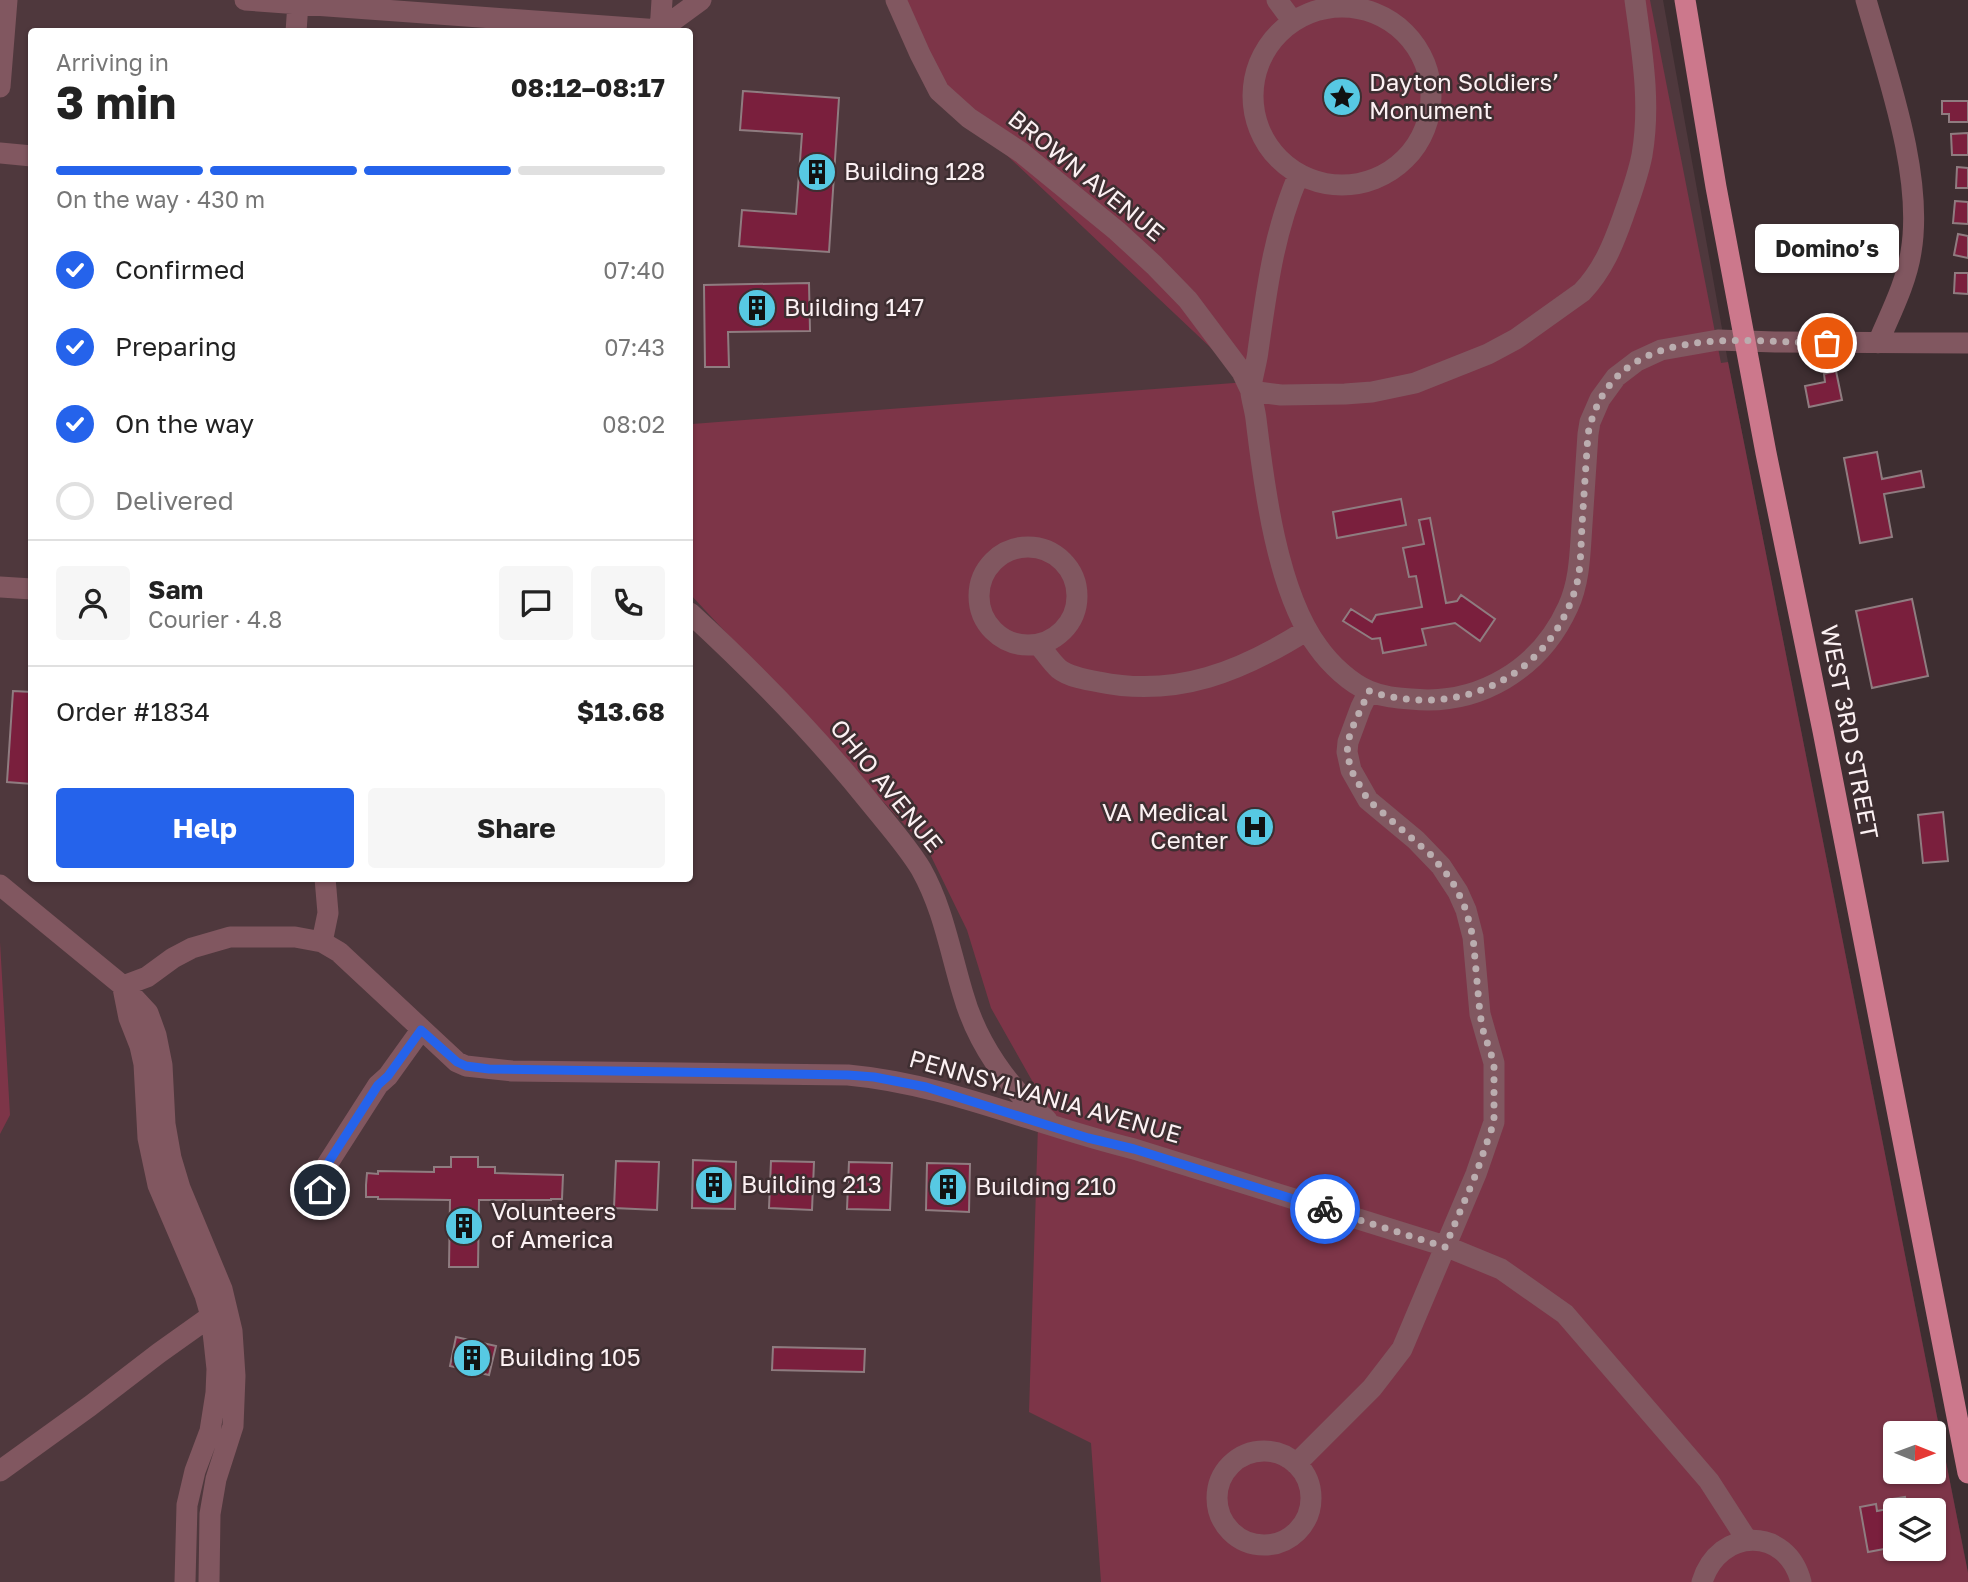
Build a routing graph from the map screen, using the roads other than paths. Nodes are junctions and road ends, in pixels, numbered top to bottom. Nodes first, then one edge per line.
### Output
1 (7, 0) edge
2 (245, 0) edge
3 (662, 0) edge
4 (701, 0) edge
5 (896, 0) edge
6 (1277, 0) edge
7 (1635, 0) edge
8 (1685, 0) edge
9 (1866, 0) edge
10 (298, 4) junction
11 (1291, 19) junction
12 (296, 28) edge
13 (620, 28) edge
14 (660, 28) edge
15 (664, 28) edge
16 (0, 87) edge
17 (0, 153) edge
18 (28, 156) edge
19 (1298, 177) junction
20 (1746, 340) junction
21 (1878, 343) junction
22 (1968, 343) edge
23 (1251, 391) junction
24 (0, 587) edge
25 (28, 589) edge
26 (693, 616) edge
27 (1307, 630) junction
28 (1038, 644) junction
29 (1369, 691) junction
30 (326, 882) edge
31 (0, 885) edge
32 (322, 942) junction
33 (123, 986) junction
34 (421, 1030) junction
35 (1057, 1128) junction
36 (320, 1190) dead end
37 (1445, 1247) junction
38 (219, 1313) junction
39 (1965, 1442) edge
40 (1296, 1464) junction
41 (0, 1471) edge
42 (1968, 1473) edge
43 (1747, 1541) junction
44 (185, 1582) edge
45 (209, 1582) edge
46 (1702, 1582) edge
47 (1801, 1582) edge

1 - 16 street
2 - 10 street
3 - 14 street
4 - 15 street
5 - 23 street, BROWN AVENUE
6 - 11 street
7 - 23 street
8 - 20 main road, WEST 3RD STREET
9 - 21 street
10 - 12 street
10 - 13 street
11 - 19 street
11 - 19 street
17 - 18 street
19 - 23 street
20 - 21 street
20 - 29 street
20 - 39 main road, WEST 3RD STREET
21 - 22 street
23 - 27 street
24 - 25 street
26 - 35 street, OHIO AVENUE
27 - 28 street
27 - 29 street
28 - 28 street
29 - 37 street
30 - 32 street
31 - 33 street
32 - 33 street, PENNSYLVANIA AVENUE
32 - 34 street, PENNSYLVANIA AVENUE
33 - 38 street
34 - 35 street, PENNSYLVANIA AVENUE
34 - 36 street
35 - 37 street, PENNSYLVANIA AVENUE
37 - 40 street
37 - 43 street, PENNSYLVANIA AVENUE
38 - 41 street
38 - 44 street
38 - 45 street
39 - 42 main road, WEST 3RD STREET
40 - 40 street
43 - 46 street
43 - 47 street

